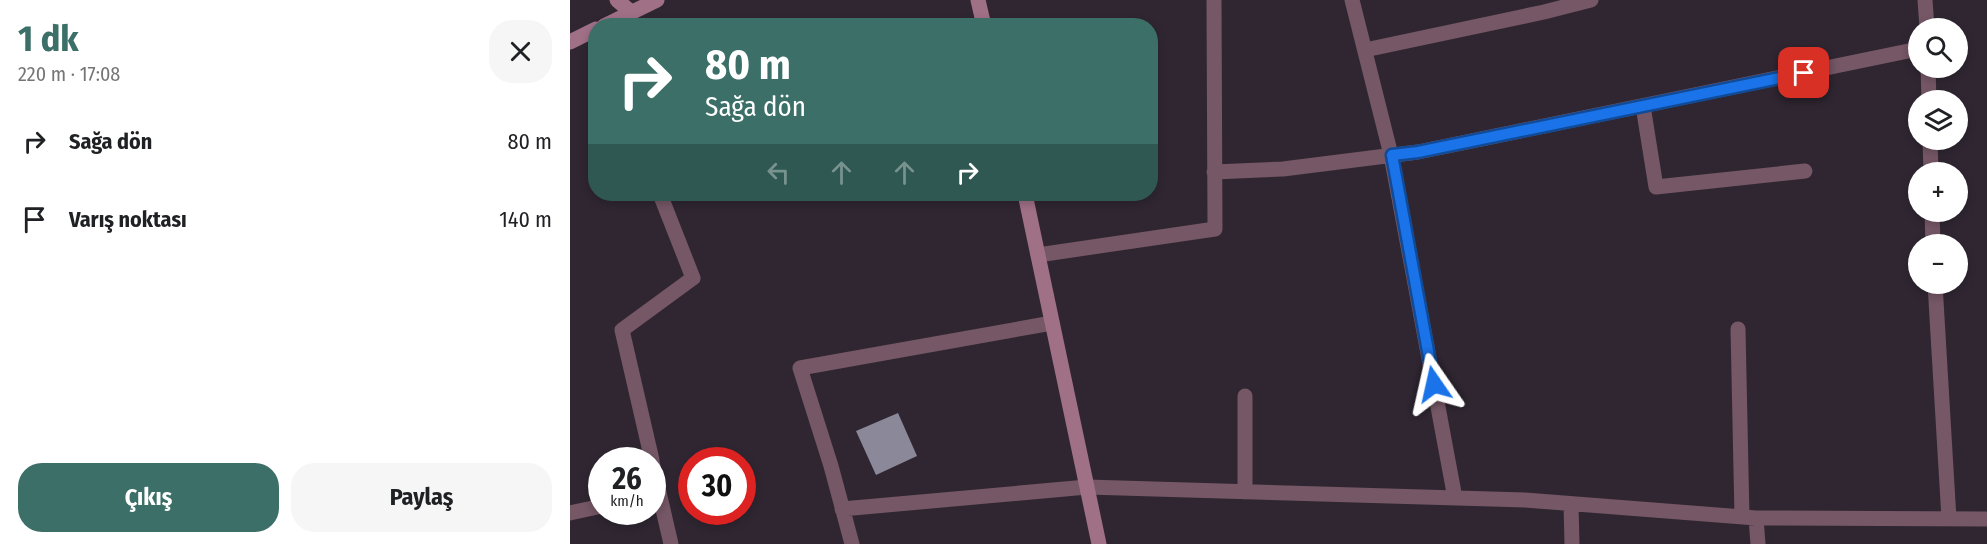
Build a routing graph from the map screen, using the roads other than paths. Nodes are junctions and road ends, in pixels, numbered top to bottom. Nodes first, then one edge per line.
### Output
1 (617, 0) edge
2 (657, 0) edge
3 (978, 0) edge
4 (1214, 0) edge
5 (1352, 0) edge
6 (1591, 0) edge
7 (1925, 0) edge
8 (631, 12) junction
9 (619, 18) edge
10 (982, 18) edge
11 (1926, 18) edge
12 (588, 34) edge
13 (570, 42) edge
14 (1365, 50) junction
15 (1908, 51) edge
16 (1643, 106) junction
17 (1392, 155) junction
18 (1804, 171) dead end
19 (1214, 172) junction
20 (663, 201) edge
21 (1026, 201) edge
22 (1038, 255) junction
23 (1936, 294) edge
24 (1052, 323) junction
25 (1738, 329) dead end
26 (1245, 396) dead end
27 (649, 447) edge
28 (1087, 487) junction
29 (1245, 492) junction
30 (1455, 498) junction
31 (1571, 504) junction
32 (588, 509) edge
33 (842, 509) junction
34 (570, 513) edge
35 (1749, 517) junction
36 (1949, 519) junction
37 (1987, 519) edge
38 (666, 525) edge
39 (672, 544) edge
40 (852, 544) edge
41 (1099, 544) edge
42 (1572, 544) edge
43 (1758, 544) edge

1 - 8 main road
2 - 8 main road
3 - 10 main road
4 - 19 street
5 - 14 street
6 - 14 street
7 - 11 street
8 - 9 main road
12 - 13 main road
14 - 17 street
15 - 16 street
16 - 17 street
16 - 18 street
17 - 19 street
17 - 30 street
19 - 22 street
20 - 27 street
21 - 22 main road
22 - 24 main road
23 - 36 street
24 - 28 main road
24 - 33 street
25 - 35 street
26 - 29 street
28 - 29 street
28 - 33 street
28 - 41 main road
29 - 30 street
30 - 31 street
31 - 35 street
31 - 42 street
32 - 34 street
33 - 40 street
35 - 36 street
35 - 43 street
36 - 37 street
38 - 39 street

